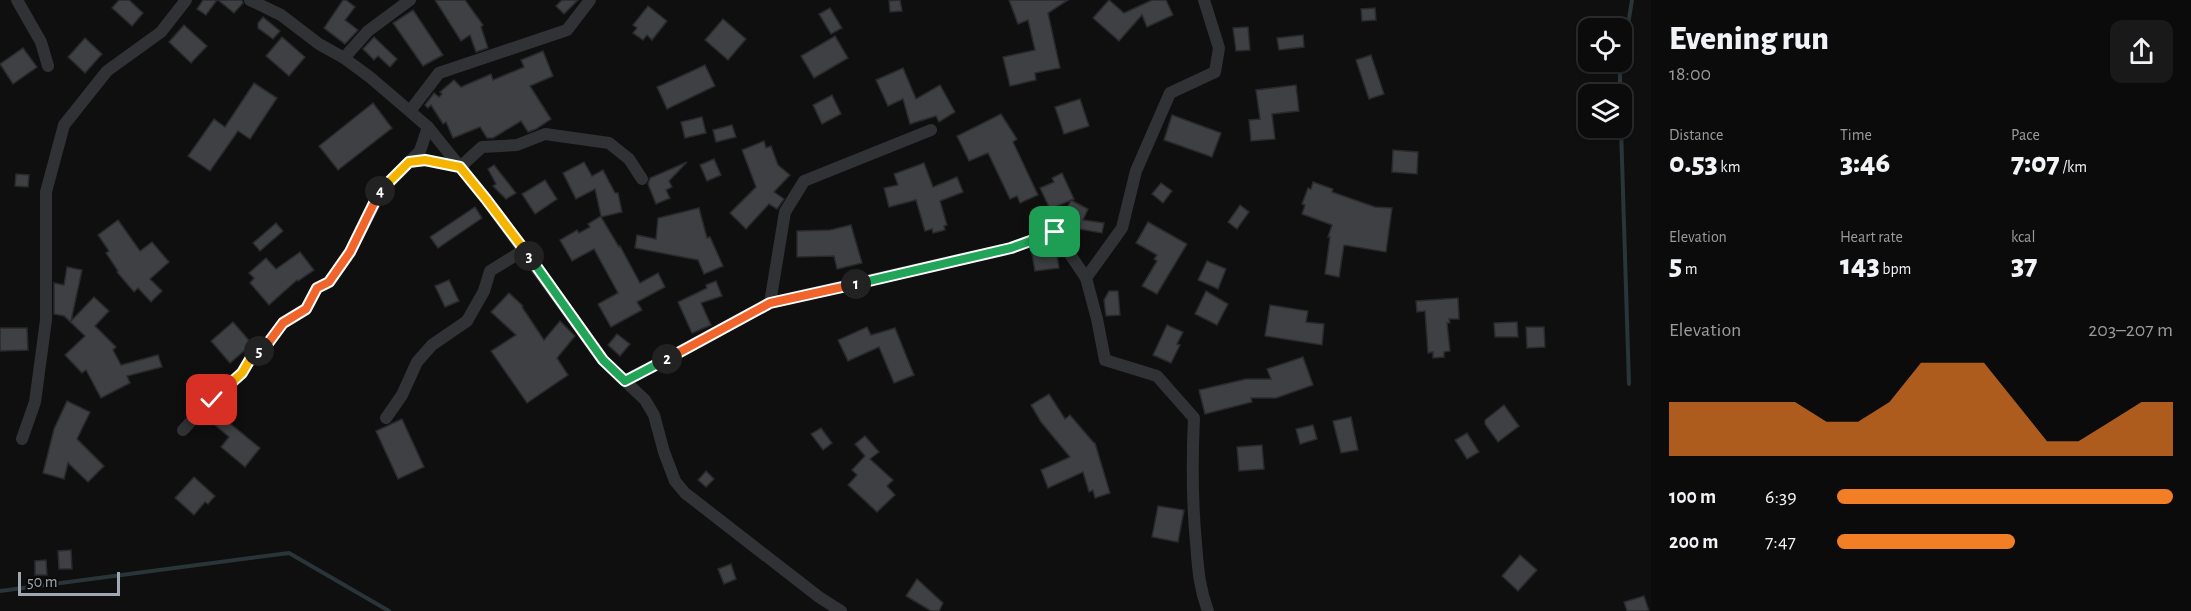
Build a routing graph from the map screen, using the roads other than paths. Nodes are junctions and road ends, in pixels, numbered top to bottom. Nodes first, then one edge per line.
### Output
1 (17, 0) edge
2 (186, 0) edge
3 (250, 0) edge
4 (410, 0) edge
5 (590, 0) edge
6 (1204, 0) edge
7 (344, 58) junction
8 (48, 66) dead end
9 (410, 111) junction
10 (428, 127) junction
11 (931, 130) dead end
12 (409, 162) junction
13 (460, 167) junction
14 (642, 179) dead end
15 (524, 250) junction
16 (1086, 278) junction
17 (770, 303) junction
18 (625, 381) junction
19 (386, 418) dead end
20 (183, 430) dead end
21 (22, 439) dead end
22 (841, 611) edge
23 (1208, 611) edge

1 - 8 street
2 - 21 street
3 - 7 street
4 - 7 street
5 - 9 street
6 - 16 street
7 - 9 street
9 - 10 street
10 - 12 street
10 - 13 street
11 - 17 street
12 - 13 street
12 - 20 street
13 - 14 street
13 - 15 street
15 - 18 street
15 - 19 street
16 - 17 street
16 - 23 street
17 - 18 street
18 - 22 street

